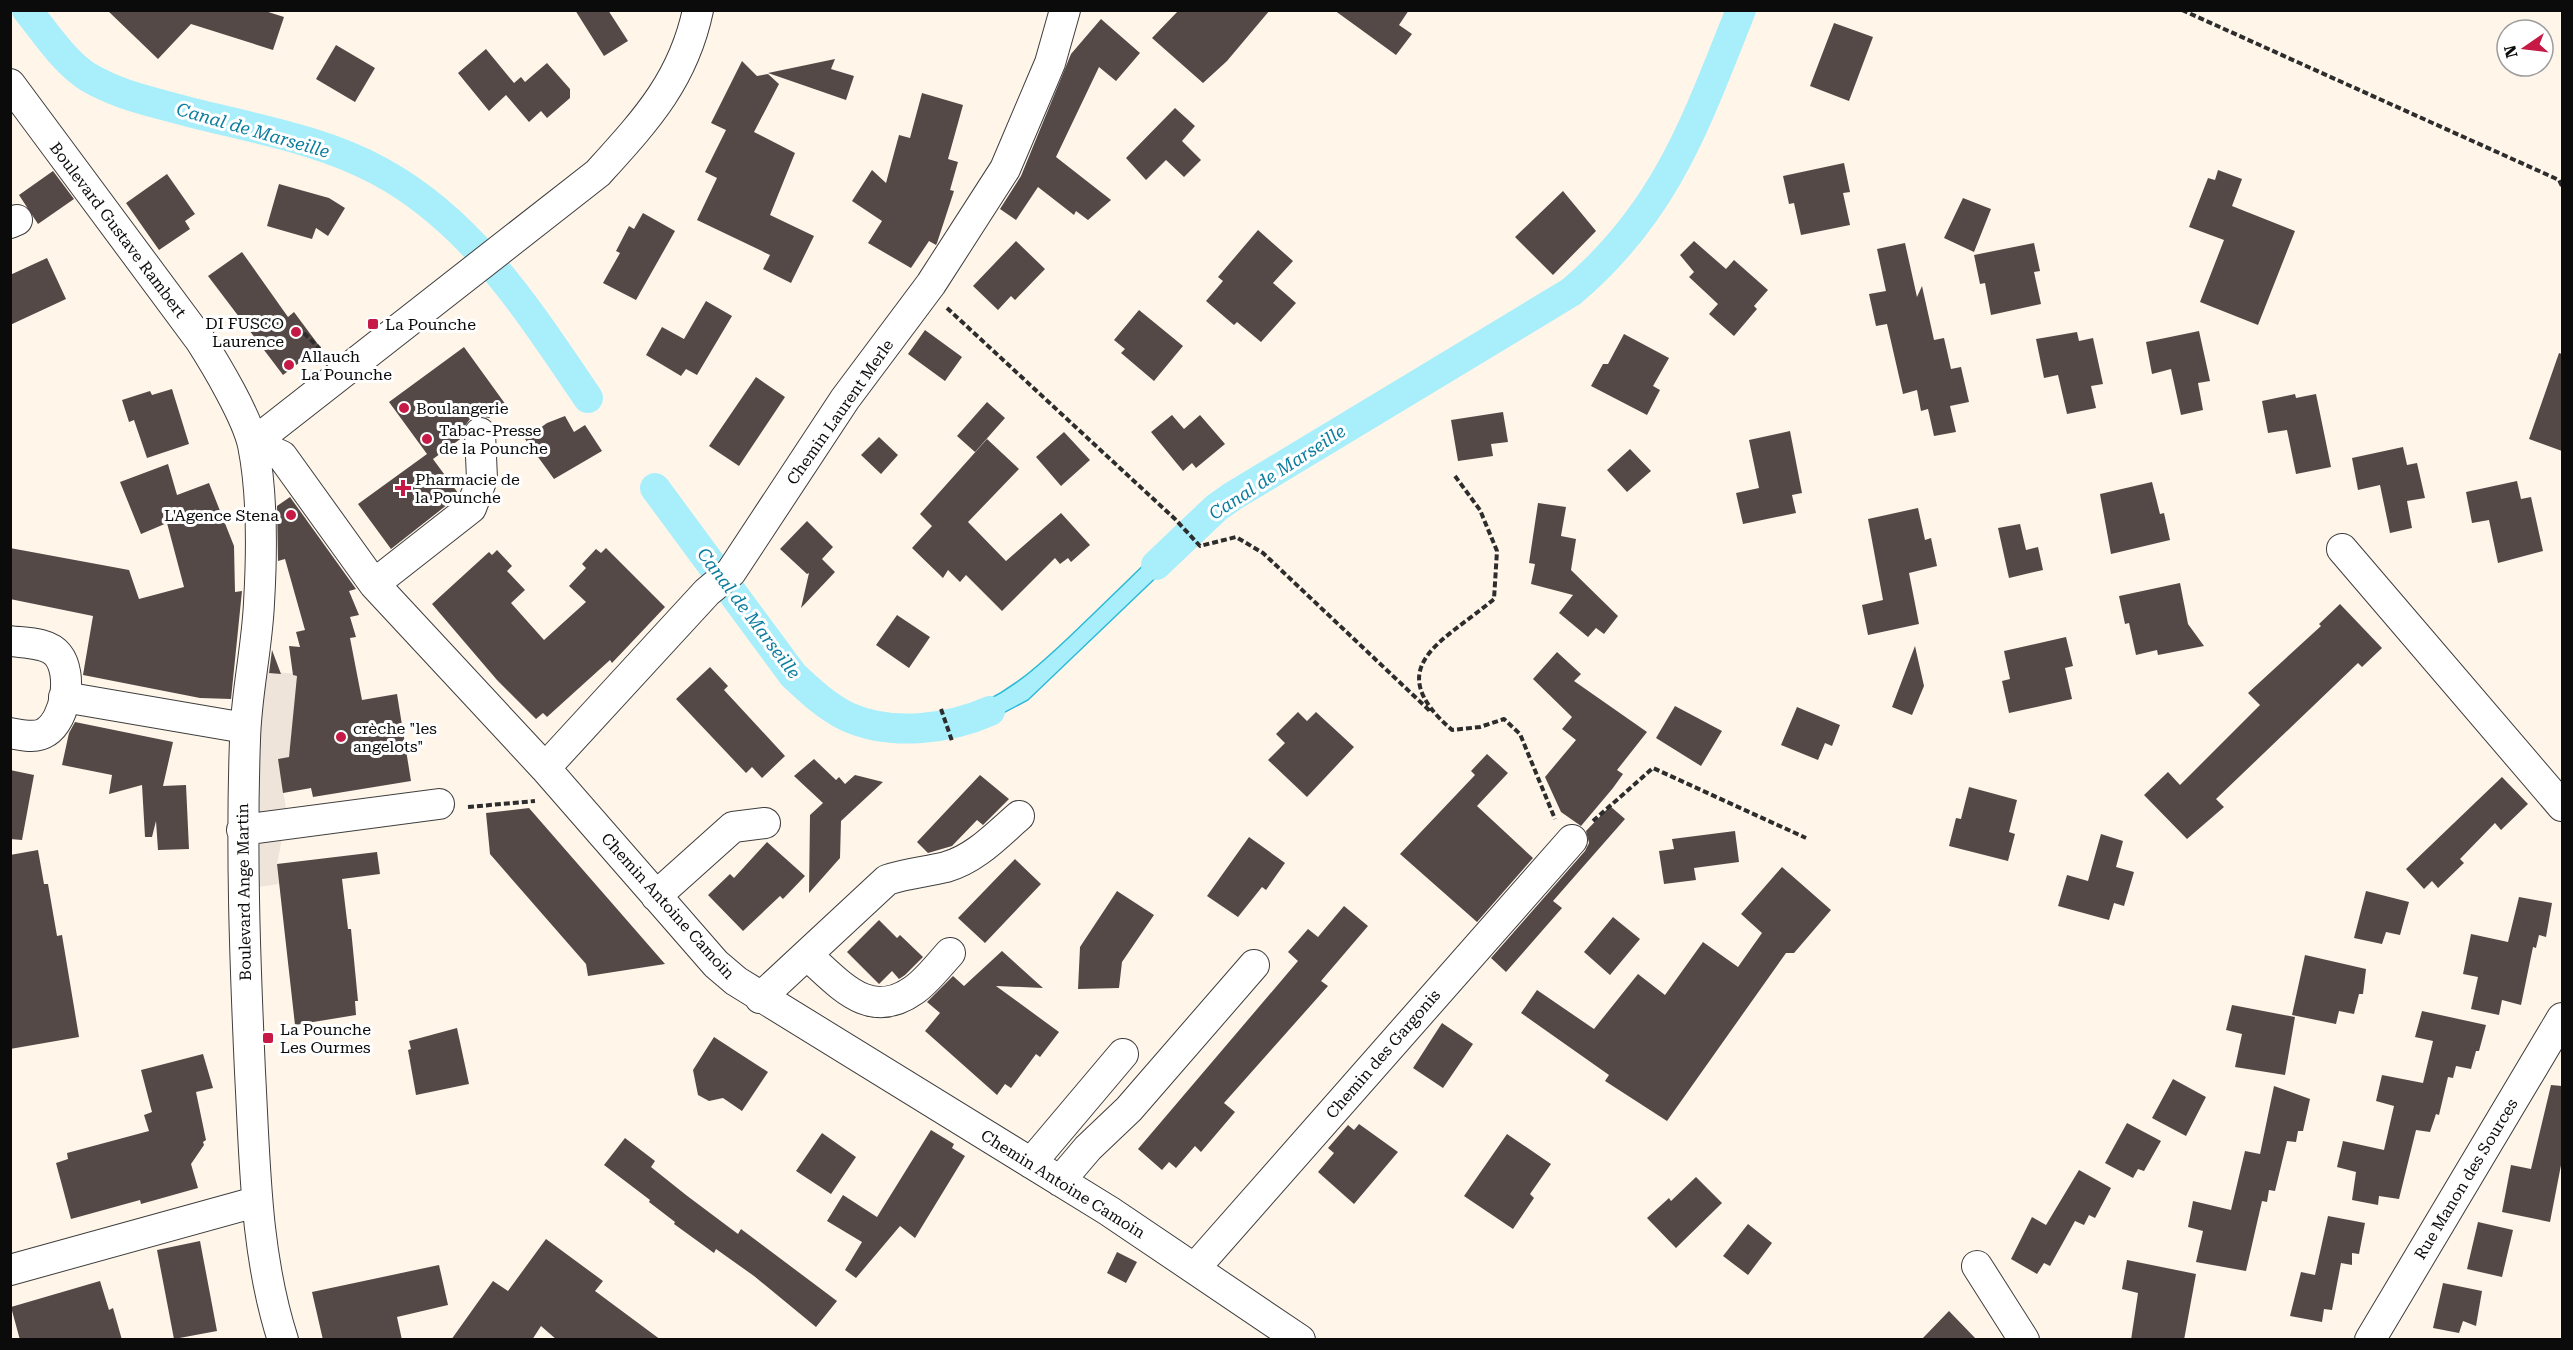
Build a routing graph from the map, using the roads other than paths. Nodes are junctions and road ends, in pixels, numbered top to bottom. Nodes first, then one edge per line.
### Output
1 (698, 10) edge
2 (1065, 10) edge
3 (10, 84) edge
4 (480, 433) dead end
5 (253, 443) junction
6 (2342, 549) dead end
7 (374, 584) junction
8 (10, 641) edge
9 (64, 697) junction
10 (245, 729) junction
11 (10, 733) edge
12 (552, 776) junction
13 (439, 804) road end
14 (2562, 806) edge
15 (1019, 816) dead end
16 (765, 823) dead end
17 (242, 830) junction
18 (1572, 840) road end
19 (657, 896) junction
20 (950, 953) dead end
21 (807, 955) junction
22 (1254, 965) dead end
23 (760, 998) junction
24 (2562, 1018) edge
25 (1123, 1054) dead end
26 (1031, 1163) junction
27 (1060, 1181) junction
28 (256, 1202) junction
29 (1977, 1266) dead end
30 (1195, 1268) junction
31 (10, 1270) edge
32 (283, 1340) edge
33 (1300, 1340) edge
34 (2024, 1340) edge
35 (2370, 1340) edge

1 - 5 street
2 - 12 street, Chemin Laurent Merle
3 - 5 street, Boulevard Gustave Rambert
4 - 7 street
5 - 7 street, Chemin Antoine Camoin
5 - 10 street, Boulevard Ange Martin
6 - 14 street
7 - 12 street, Chemin Antoine Camoin
8 - 9 street
9 - 10 street
9 - 11 street
10 - 17 street, Boulevard Ange Martin
12 - 19 street, Chemin Antoine Camoin
13 - 17 street
15 - 21 street
16 - 19 street
17 - 28 street, Boulevard Ange Martin
18 - 30 street, Chemin des Gargonis
19 - 23 street, Chemin Antoine Camoin
20 - 21 street
21 - 23 street
22 - 27 street
23 - 26 street, Chemin Antoine Camoin
24 - 35 street, Rue Manon des Sources
25 - 26 street
26 - 27 street, Chemin Antoine Camoin
27 - 30 street, Chemin Antoine Camoin
28 - 31 street
28 - 32 street, Boulevard Ange Martin
29 - 34 street
30 - 33 street, Chemin Antoine Camoin

